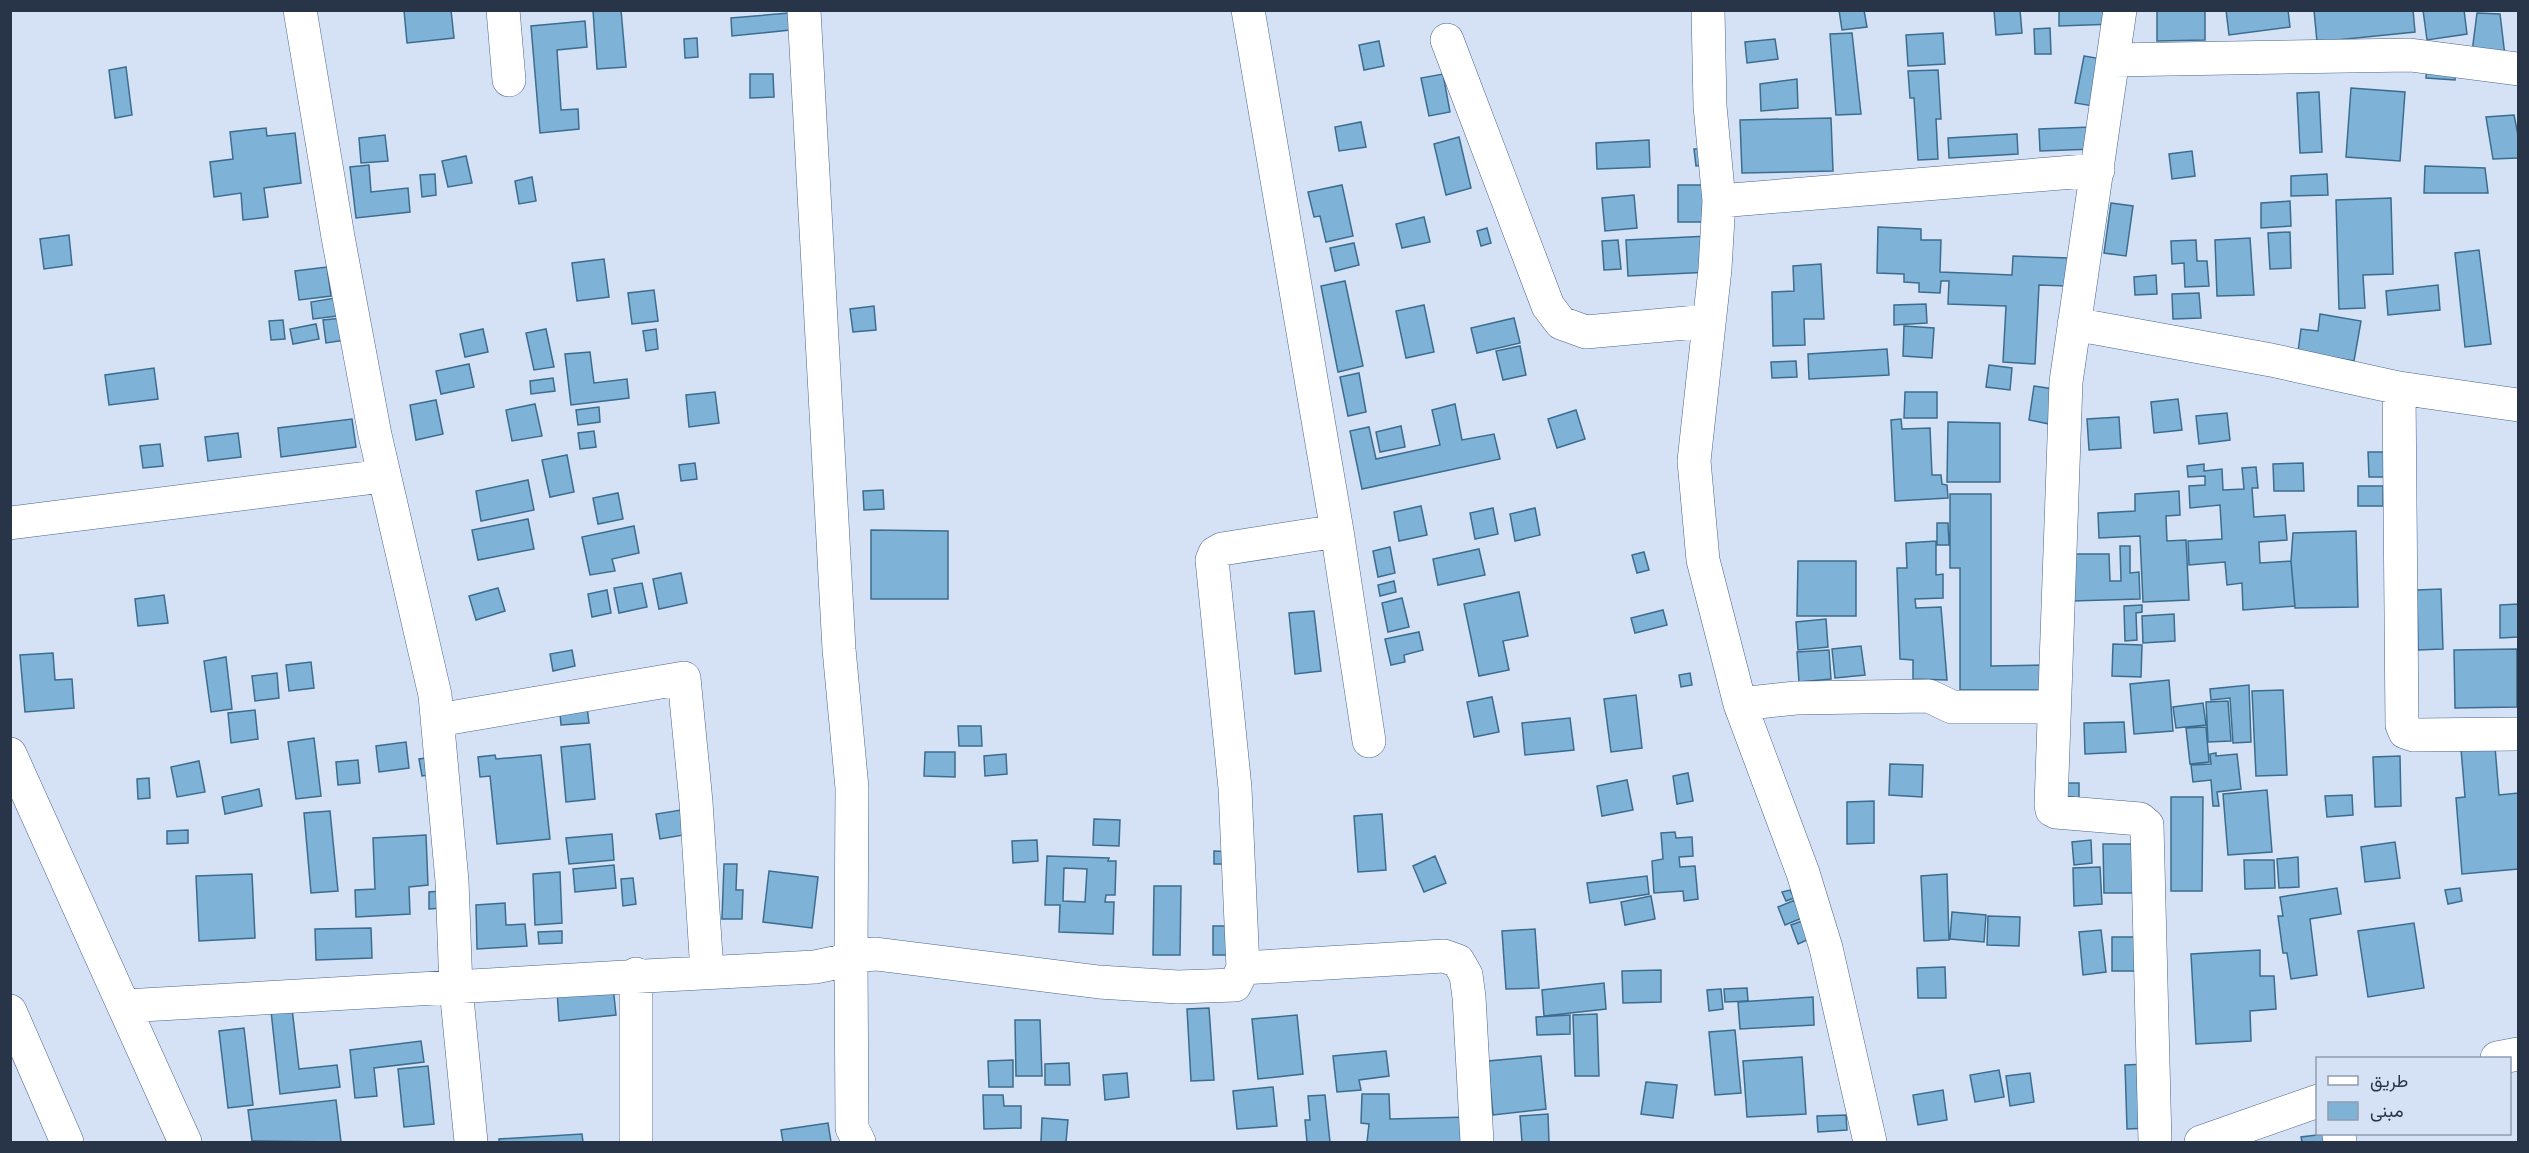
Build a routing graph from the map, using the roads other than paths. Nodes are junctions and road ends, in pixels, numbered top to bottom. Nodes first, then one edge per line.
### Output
1 (300, 10) edge
2 (503, 10) edge
3 (804, 10) edge
4 (1248, 10) edge
5 (1708, 10) edge
6 (2120, 10) edge
7 (1447, 40) dead end
8 (2114, 60) junction
9 (2518, 69) edge
10 (509, 80) dead end
11 (2098, 170) junction
12 (1719, 201) junction
13 (1708, 321) junction
14 (2074, 324) junction
15 (2399, 388) junction
16 (2518, 405) edge
17 (383, 476) junction
18 (10, 523) edge
19 (1337, 531) junction
20 (1740, 704) junction
21 (2052, 706) junction
22 (438, 720) junction
23 (2518, 734) edge
24 (1369, 741) dead end
25 (10, 754) edge
26 (851, 956) junction
27 (1243, 968) junction
28 (707, 972) junction
29 (636, 974) junction
30 (456, 988) junction
31 (125, 1006) junction
32 (10, 1011) edge
33 (2316, 1102) edge
34 (67, 1143) edge
35 (185, 1143) edge
36 (471, 1143) edge
37 (636, 1143) edge
38 (859, 1143) edge
39 (1477, 1143) edge
40 (1870, 1143) edge
41 (2155, 1143) edge
42 (2201, 1143) edge

1 - 17 main road
2 - 10 main road
3 - 26 main road
4 - 19 main road
5 - 12 main road
6 - 8 main road
7 - 13 main road
8 - 9 main road
8 - 11 main road
11 - 12 main road
11 - 14 main road
12 - 13 main road
13 - 20 main road
14 - 15 main road
14 - 21 main road
15 - 16 main road
15 - 23 main road
17 - 18 main road
17 - 22 main road
19 - 24 main road
19 - 27 main road
20 - 21 main road
20 - 40 main road
21 - 41 main road
22 - 28 main road
22 - 30 main road
25 - 31 main road
26 - 27 main road
26 - 28 main road
26 - 38 main road
27 - 39 main road
28 - 29 main road
29 - 30 main road
29 - 37 main road
30 - 31 main road
30 - 36 main road
31 - 35 main road
32 - 34 main road
33 - 42 main road

